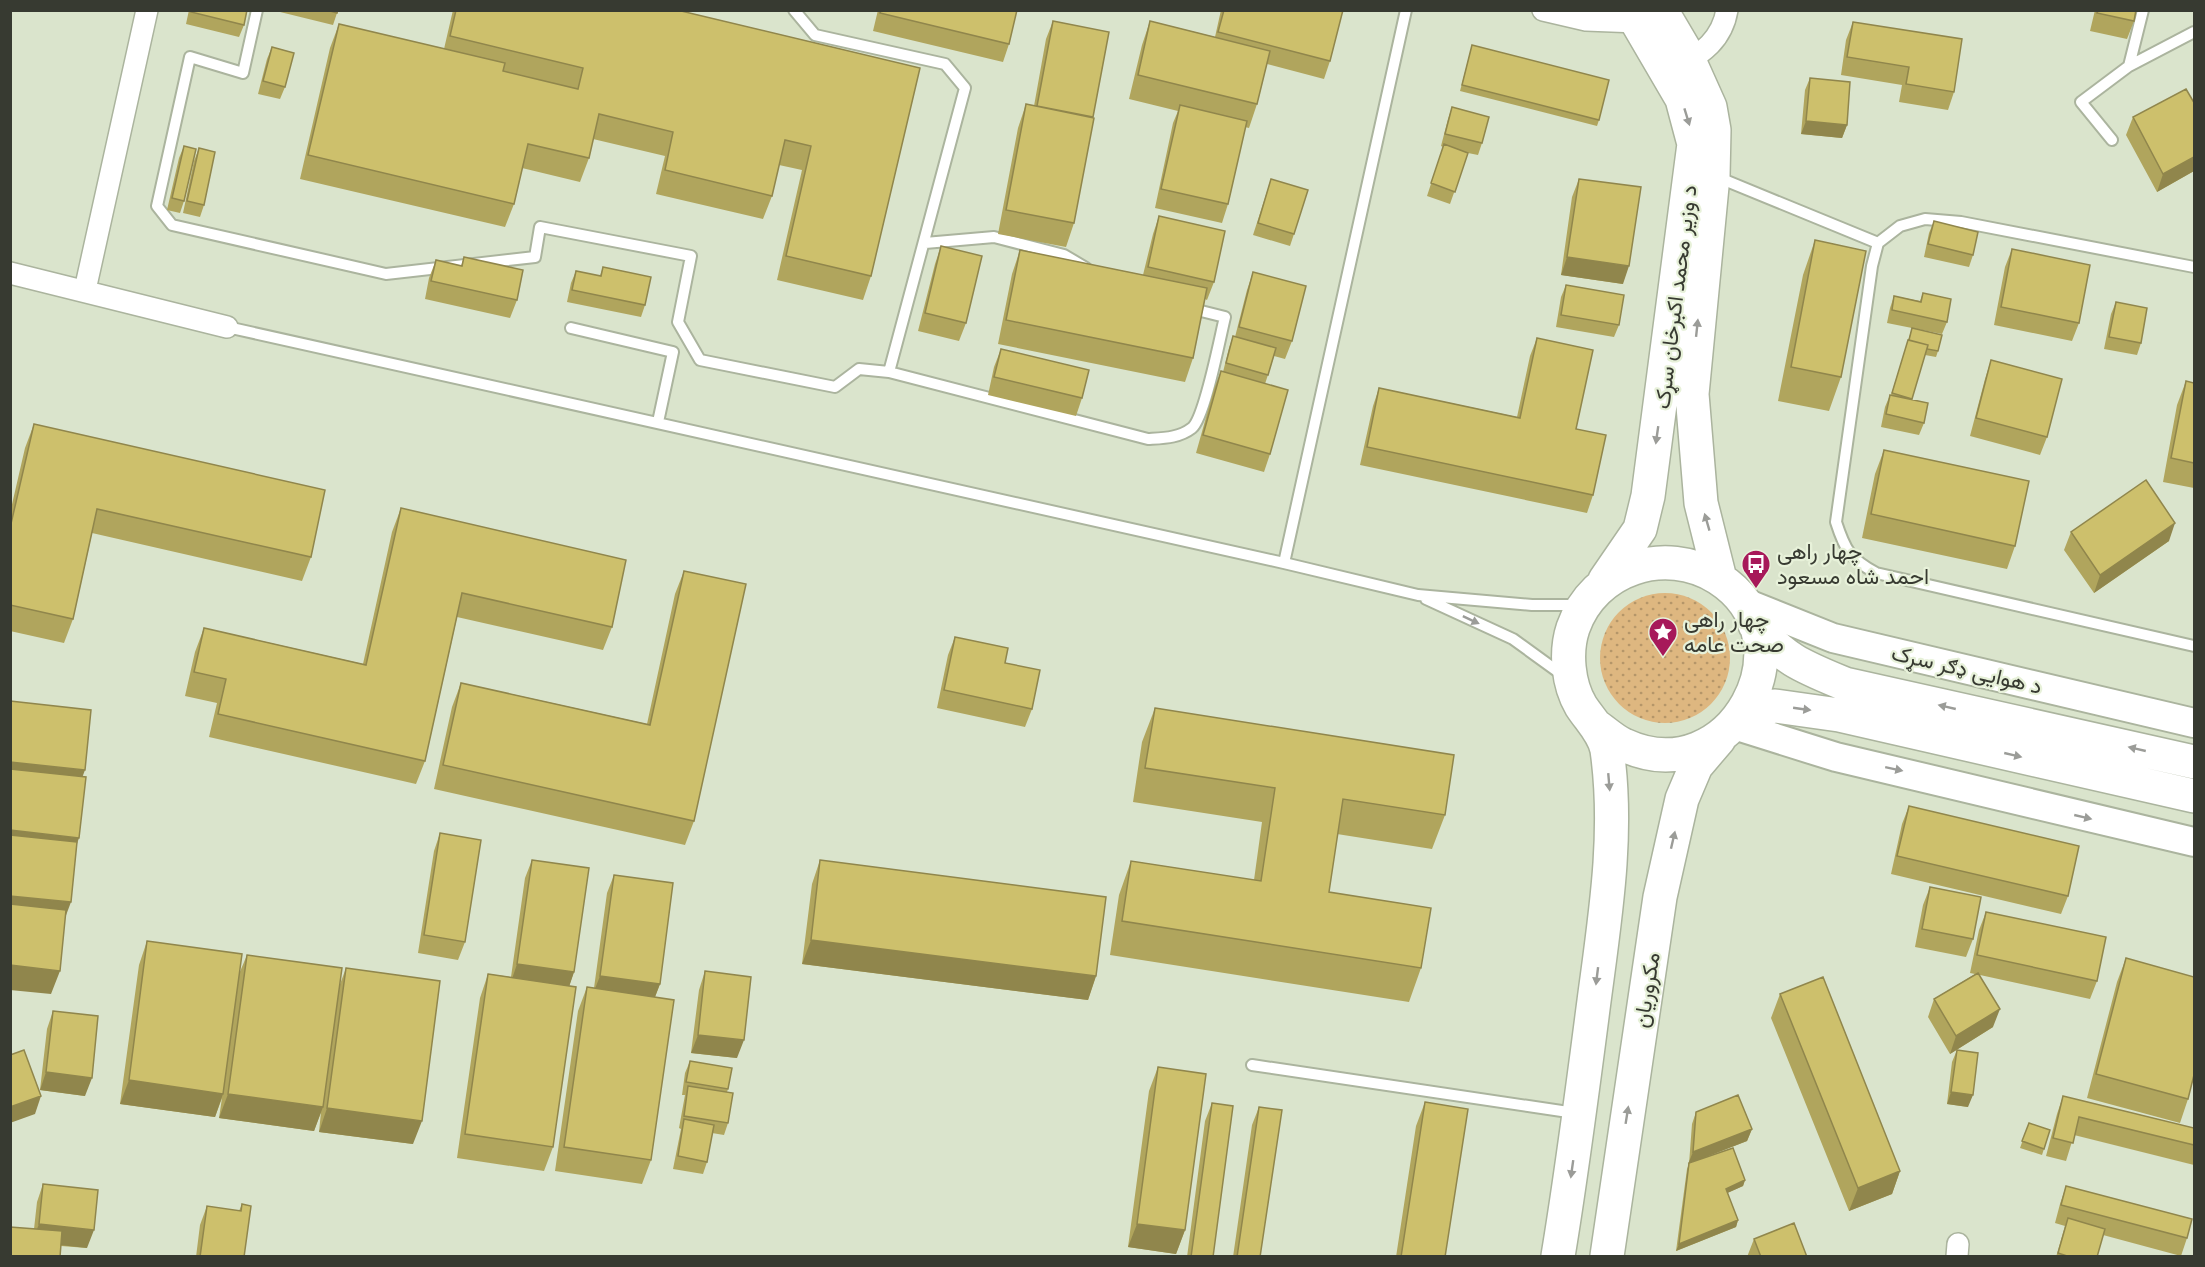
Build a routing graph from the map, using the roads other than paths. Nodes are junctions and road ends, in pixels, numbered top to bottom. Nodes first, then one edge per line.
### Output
1 (147, 10) edge
2 (257, 10) edge
3 (794, 10) edge
4 (1406, 10) edge
5 (1542, 10) edge
6 (1727, 10) edge
7 (2143, 10) edge
8 (1642, 14) edge
9 (2194, 32) edge
10 (2129, 66) junction
11 (1678, 67) junction
12 (2112, 140) dead end
13 (1713, 176) junction
14 (925, 243) junction
15 (1878, 243) junction
16 (2194, 267) edge
17 (1092, 272) edge
18 (10, 273) edge
19 (85, 291) junction
20 (1183, 306) edge
21 (227, 327) joint
22 (571, 328) dead end
23 (889, 372) junction
24 (658, 422) junction
25 (1284, 563) junction
26 (1720, 579) junction
27 (1418, 595) junction
28 (1592, 596) junction
29 (1749, 614) junction
30 (2194, 646) edge
31 (1571, 681) junction
32 (2194, 723) edge
33 (1734, 724) junction
34 (1596, 726) junction
35 (2194, 762) edge
36 (2194, 796) edge
37 (2194, 842) edge
38 (1252, 1065) dead end
39 (1580, 1113) junction
40 (1558, 1257) edge
41 (1607, 1257) edge

1 - 19 street
2 - 23 lane
3 - 14 lane
4 - 25 lane
5 - 8 street
6 - 11 street
7 - 10 lane
8 - 11 main road, د وزیر محمد اکبرخان سړک
9 - 10 lane
10 - 12 lane
11 - 13 main road, د وزیر محمد اکبرخان سړک
11 -> 28 main road, د وزیر محمد اکبرخان سړک
13 - 15 lane
26 -> 13 main road, د وزیر محمد اکبرخان سړک
14 - 17 lane
14 - 23 lane
15 - 16 lane
15 - 30 lane
18 - 19 street
19 - 21 street
20 - 23 lane
21 - 24 lane
22 - 24 lane
24 - 25 lane
25 - 27 lane
26 - 28 main road
26 - 29 main road
27 - 28 lane
27 -> 31 lane
28 - 31 main road
29 - 32 main road, د هوایی ډګر سړک
29 - 33 main road
35 -> 29 main road
31 - 34 main road
33 - 34 main road
33 -> 36 main road
33 -> 37 main road
41 -> 33 main road, مکروریان
34 -> 39 main road
38 - 39 lane
39 -> 40 main road

